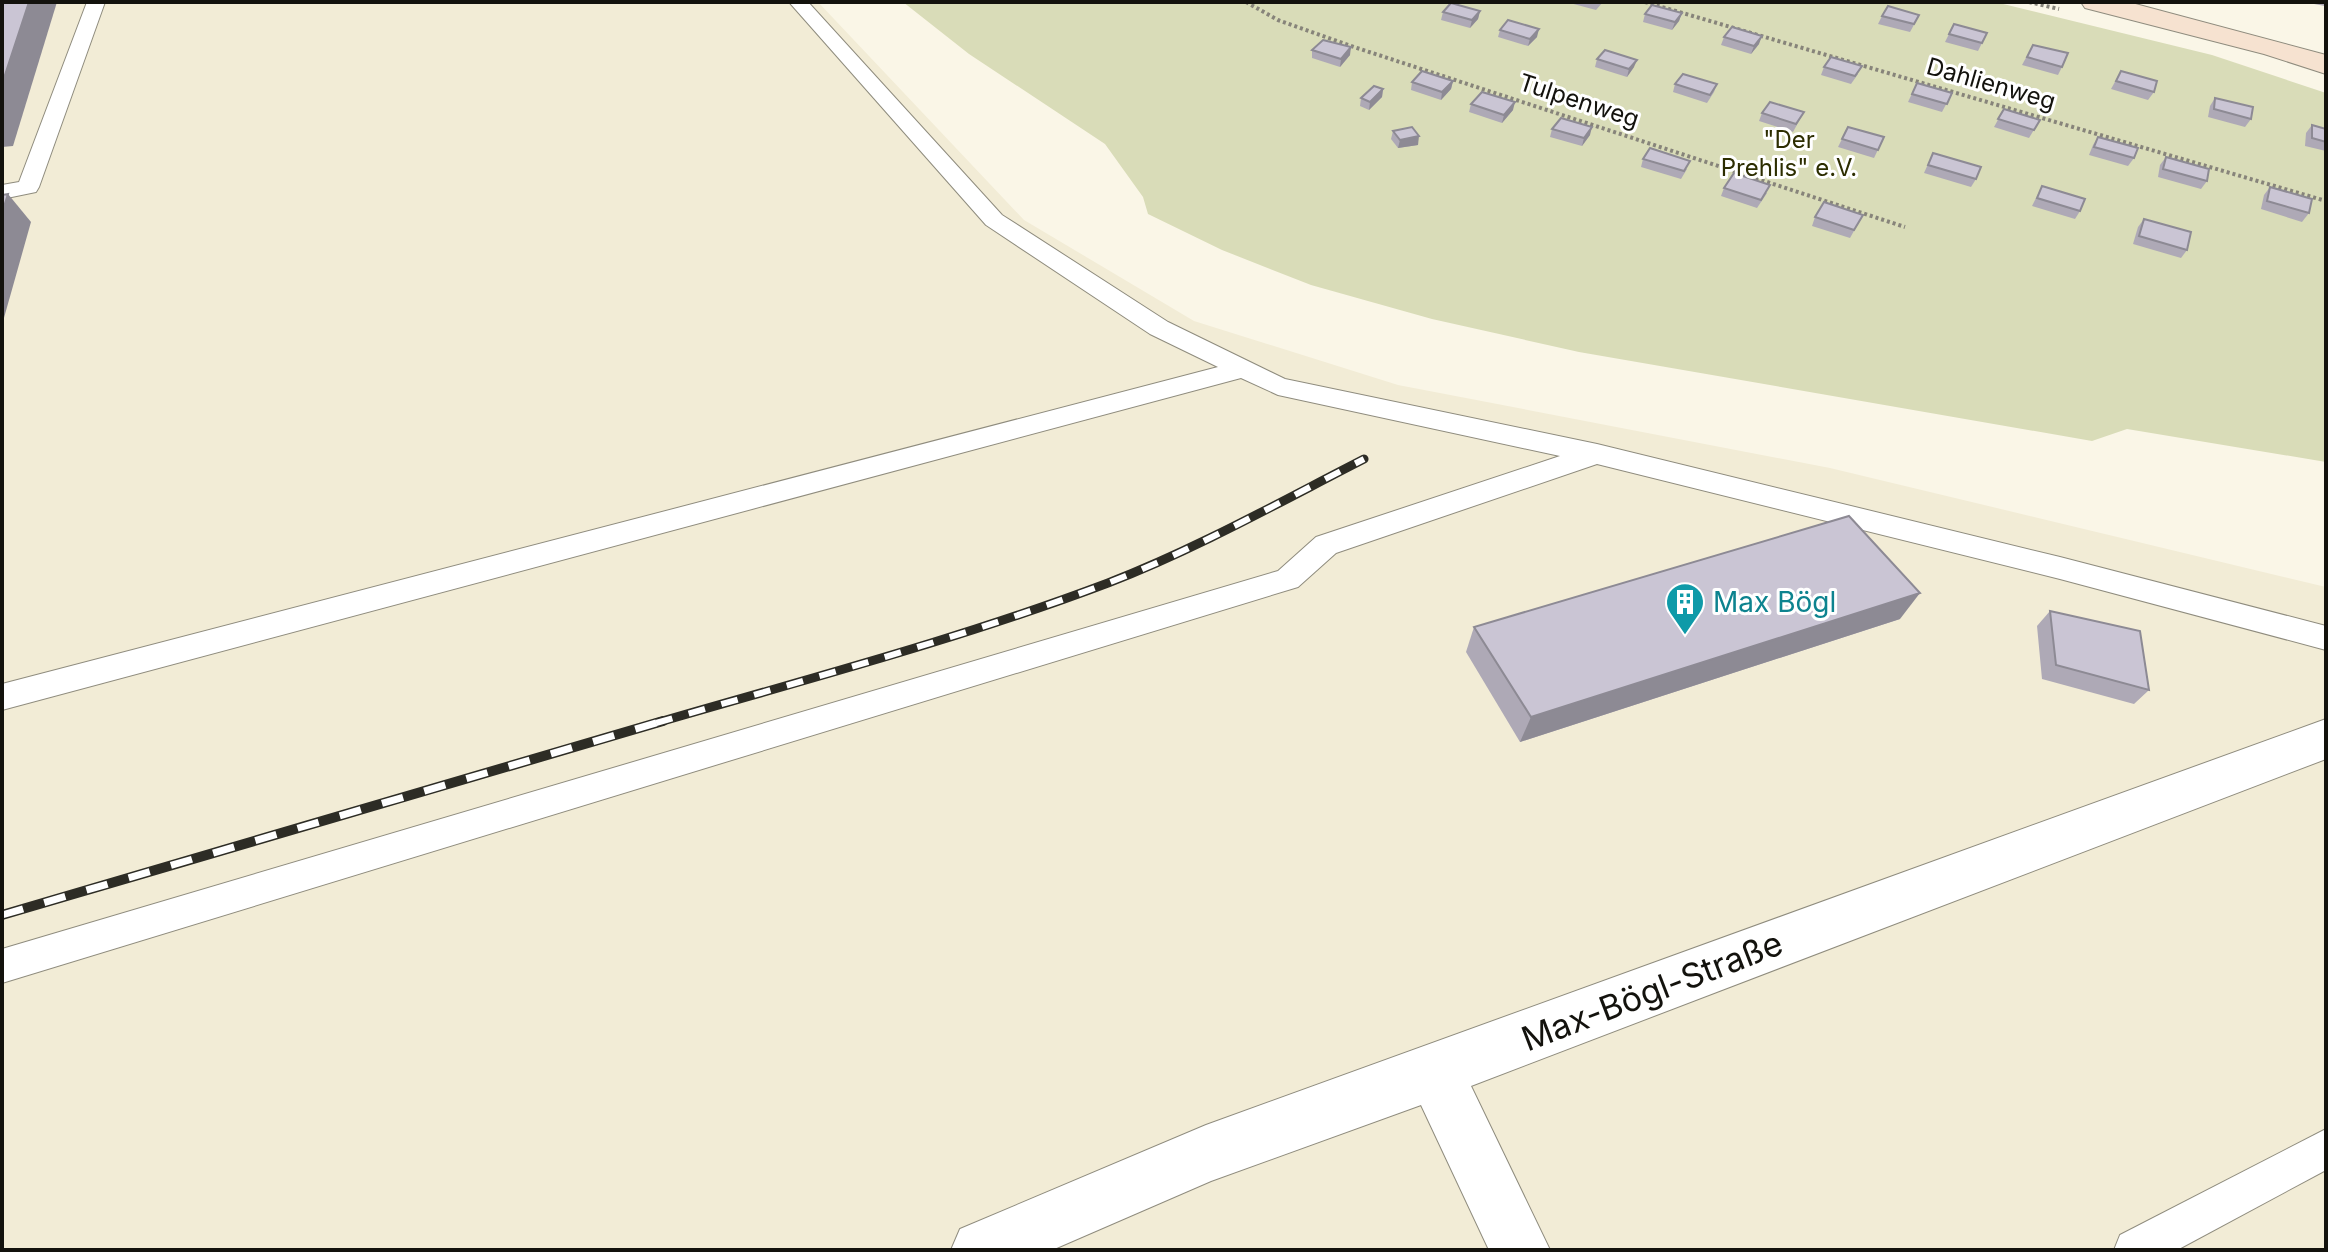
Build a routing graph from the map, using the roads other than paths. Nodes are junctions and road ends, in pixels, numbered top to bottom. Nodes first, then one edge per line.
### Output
1 (96, 2) edge
2 (798, 2) edge
3 (2095, 2) edge
4 (2326, 65) edge
5 (2, 192) edge
6 (1243, 369) junction
7 (1597, 454) junction
8 (2326, 638) edge
9 (2, 697) edge
10 (2326, 739) edge
11 (2, 966) edge
12 (1435, 1072) junction
13 (2326, 1149) edge
14 (981, 1250) edge
15 (1520, 1250) edge
16 (2135, 1250) edge

1 - 5 lane
2 - 6 lane
3 - 4 main road
6 - 7 lane
6 - 9 lane
7 - 8 lane
7 - 11 lane
10 - 12 street, Max-Bögl-Straße
12 - 14 street, Max-Bögl-Straße
12 - 15 street
13 - 16 lane

